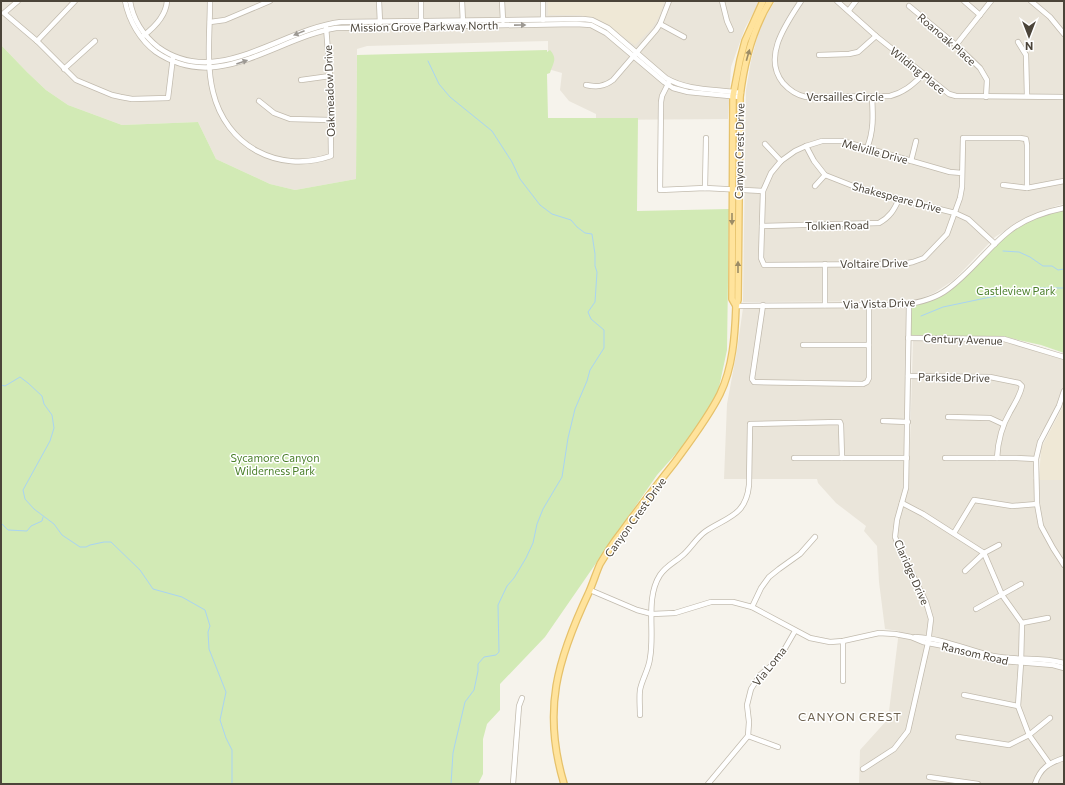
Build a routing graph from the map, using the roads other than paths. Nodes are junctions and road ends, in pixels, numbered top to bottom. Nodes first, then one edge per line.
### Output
1 (18, 1) edge
2 (75, 1) edge
3 (125, 1) edge
4 (130, 1) edge
5 (167, 1) edge
6 (210, 1) edge
7 (270, 1) edge
8 (379, 1) edge
9 (421, 1) edge
10 (462, 1) edge
11 (502, 1) edge
12 (543, 1) edge
13 (669, 1) edge
14 (722, 1) edge
15 (763, 1) edge
16 (770, 1) edge
17 (801, 1) edge
18 (837, 1) edge
19 (856, 1) edge
20 (964, 1) edge
21 (991, 1) edge
22 (1031, 1) edge
23 (259, 3) edge
24 (908, 6) dead end
25 (849, 10) junction
26 (980, 15) junction
27 (544, 21) junction
28 (210, 22) junction
29 (503, 22) junction
30 (463, 23) junction
31 (380, 24) junction
32 (422, 24) junction
33 (660, 24) junction
34 (326, 28) junction
35 (731, 30) dead end
36 (1064, 34) edge
37 (144, 36) junction
38 (876, 36) junction
39 (684, 38) dead end
40 (37, 41) junction
41 (95, 41) dead end
42 (1018, 42) dead end
43 (956, 44) junction
44 (636, 55) junction
45 (819, 55) dead end
46 (173, 58) junction
47 (210, 65) junction
48 (64, 70) junction
49 (924, 74) junction
50 (330, 76) junction
51 (301, 80) dead end
52 (669, 82) junction
53 (586, 85) dead end
54 (734, 94) junction
55 (740, 95) junction
56 (1027, 96) junction
57 (872, 97) junction
58 (986, 97) junction
59 (1064, 97) edge
60 (259, 101) dead end
61 (330, 120) junction
62 (706, 138) dead end
63 (916, 141) dead end
64 (765, 144) dead end
65 (806, 146) junction
66 (867, 148) junction
67 (781, 161) junction
68 (911, 161) junction
69 (962, 173) junction
70 (825, 175) junction
71 (1064, 182) edge
72 (1003, 185) dead end
73 (815, 186) dead end
74 (705, 188) junction
75 (1027, 188) junction
76 (732, 189) junction
77 (739, 189) junction
78 (763, 191) junction
79 (899, 199) junction
80 (1064, 208) edge
81 (955, 213) junction
82 (762, 226) junction
83 (995, 244) junction
84 (764, 264) joint
85 (825, 264) junction
86 (909, 304) junction
87 (763, 305) junction
88 (825, 305) junction
89 (869, 305) junction
90 (736, 306) junction
91 (908, 338) junction
92 (804, 345) dead end
93 (869, 345) junction
94 (1064, 357) edge
95 (908, 376) junction
96 (1064, 392) edge
97 (948, 417) dead end
98 (883, 421) dead end
99 (908, 422) junction
100 (1003, 424) junction
101 (794, 458) dead end
102 (842, 458) junction
103 (907, 458) junction
104 (945, 458) dead end
105 (997, 458) junction
106 (1036, 459) junction
107 (902, 503) junction
108 (1036, 504) junction
109 (954, 533) junction
110 (815, 537) dead end
111 (999, 545) dead end
112 (984, 553) junction
113 (1064, 565) edge
114 (965, 571) dead end
115 (1021, 584) dead end
116 (590, 590) junction
117 (1002, 595) junction
118 (752, 607) junction
119 (976, 609) dead end
120 (652, 614) junction
121 (1048, 618) dead end
122 (1022, 623) junction
123 (795, 631) junction
124 (843, 641) junction
125 (928, 641) junction
126 (1022, 660) junction
127 (1064, 664) edge
128 (1064, 668) edge
129 (843, 681) dead end
130 (964, 695) dead end
131 (522, 698) dead end
132 (1018, 706) junction
133 (640, 715) dead end
134 (1050, 718) dead end
135 (1029, 735) junction
136 (748, 736) junction
137 (958, 737) dead end
138 (778, 747) dead end
139 (1064, 758) edge
140 (1049, 763) junction
141 (864, 769) dead end
142 (929, 777) dead end
143 (513, 784) edge
144 (564, 784) edge
145 (708, 784) edge
146 (978, 784) edge
147 (1035, 784) edge

1 - 40 street
2 - 40 street
3 - 37 street, Mission Grove Parkway North
4 - 37 street, Mission Grove Parkway North
5 - 37 street
6 - 28 street
7 - 23 street
8 - 31 street
9 - 32 street
10 - 30 street
11 - 29 street
12 - 27 street
13 - 33 street
14 - 35 street
15 - 54 main road, Canyon Crest Drive
55 -> 16 main road, Canyon Crest Drive
17 - 57 street, Versailles Circle
18 - 25 street, Wilding Place
19 - 25 street
20 - 26 street
21 - 26 street
22 - 36 street
23 - 28 street
24 - 43 street, Roanoak Place
25 - 38 street, Wilding Place
26 - 43 street
27 - 29 street, Mission Grove Parkway North
27 - 44 street, Mission Grove Parkway North
28 - 47 street
29 - 30 street, Mission Grove Parkway North
30 - 32 street, Mission Grove Parkway North
31 - 32 street, Mission Grove Parkway North
31 - 34 street, Mission Grove Parkway North
33 - 39 street
33 - 44 street
34 - 47 street, Mission Grove Parkway North
34 - 50 street, Oakmeadow Drive
37 - 46 street, Mission Grove Parkway North
38 - 45 street
38 - 49 street, Wilding Place
40 - 48 street
41 - 48 street
42 - 56 street
43 - 58 street, Roanoak Place
44 - 52 street, Mission Grove Parkway North
44 - 53 street
46 - 47 street, Mission Grove Parkway North
46 - 48 street
47 - 61 street, Oakmeadow Drive
49 - 57 street, Versailles Circle
49 - 58 street, Wilding Place
50 - 51 street
50 - 61 street, Oakmeadow Drive
52 - 54 street, Mission Grove Parkway North
52 - 74 street
54 - 55 street, Mission Grove Parkway North
54 - 76 main road, Canyon Crest Drive
55 - 77 main road, Canyon Crest Drive
56 - 58 street, Wilding Place
56 - 59 street, Wilding Place
57 - 66 street
60 - 61 street
62 - 74 street
63 - 68 street
64 - 67 street
65 - 66 street, Melville Drive
65 - 67 street, Melville Drive
65 - 70 street
66 - 68 street, Melville Drive
67 - 78 street, Melville Drive
68 - 69 street, Melville Drive
69 - 75 street, Voltaire Drive
69 - 81 street, Voltaire Drive
70 - 73 street
70 - 79 street, Shakespeare Drive
71 - 75 street
72 - 75 street
74 - 76 street
76 - 77 street
76 -> 90 main road, Canyon Crest Drive
77 - 78 street
90 -> 77 main road, Canyon Crest Drive
78 - 82 street, Melville Drive
79 - 81 street, Shakespeare Drive
79 - 82 street, Tolkien Road
80 - 83 street, Via Vista Drive
81 - 83 street, Shakespeare Drive
81 - 85 street, Voltaire Drive
82 - 84 street, Melville Drive
83 - 86 street, Via Vista Drive
84 - 85 street, Voltaire Drive
85 - 88 street
86 - 89 street, Via Vista Drive
86 - 91 street, Claridge Drive
87 - 88 street, Via Vista Drive
87 - 90 street, Via Vista Drive
87 - 93 street
88 - 89 street, Via Vista Drive
89 - 93 street
90 - 116 main road, Canyon Crest Drive
91 - 94 street, Century Avenue
91 - 95 street, Claridge Drive
92 - 93 street
95 - 99 street, Claridge Drive
95 - 100 street, Parkside Drive
96 - 106 street
97 - 100 street
98 - 99 street
99 - 103 street, Claridge Drive
100 - 105 street
101 - 102 street
102 - 103 street
102 - 120 street
103 - 107 street, Claridge Drive
104 - 105 street
105 - 106 street
106 - 108 street
107 - 109 street
107 - 125 street, Claridge Drive
108 - 109 street
108 - 113 street
109 - 112 street
110 - 118 street
111 - 112 street
112 - 114 street
112 - 117 street
115 - 117 street
116 - 120 street, Ransom Road
116 - 144 main road, Canyon Crest Drive
117 - 119 street
117 - 122 street
118 - 120 street, Ransom Road
118 - 123 street, Ransom Road
120 - 133 street
121 - 122 street
122 - 126 street
123 - 124 street, Ransom Road
123 - 136 street, Via Loma
124 - 125 street, Ransom Road
124 - 129 street
125 - 126 street, Ransom Road
125 - 141 street, Claridge Drive
126 - 127 street, Ransom Road
126 - 128 street, Ransom Road
126 - 132 street
130 - 132 street
131 - 143 street
132 - 135 street
134 - 135 street
135 - 137 street
135 - 140 street
136 - 138 street
136 - 145 street
139 - 140 street
140 - 147 street
142 - 146 street

